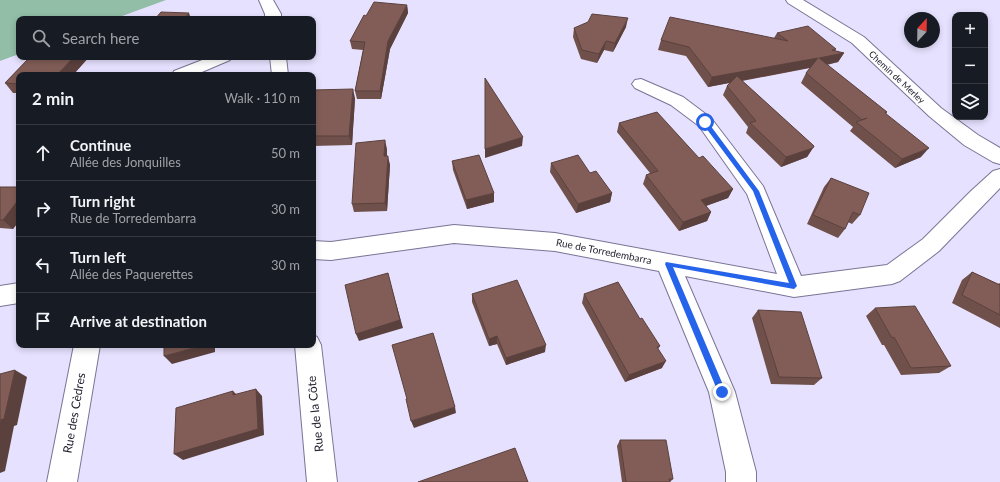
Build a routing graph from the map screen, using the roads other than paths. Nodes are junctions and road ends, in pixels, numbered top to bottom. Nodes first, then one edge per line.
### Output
1 (266, 0) edge
2 (792, 0) edge
3 (272, 16) edge
4 (217, 60) edge
5 (278, 60) edge
6 (187, 72) edge
7 (280, 72) edge
8 (641, 84) dead end
9 (1000, 157) edge
10 (1000, 176) edge
11 (316, 250) edge
12 (668, 264) junction
13 (794, 286) junction
14 (16, 293) edge
15 (0, 296) edge
16 (86, 348) edge
17 (308, 348) edge
18 (62, 482) edge
19 (322, 482) edge
20 (741, 482) edge

1 - 3 street
2 - 9 street, Chemin de Merley
4 - 6 street
5 - 7 street
8 - 13 street
10 - 13 street, Rue de Torredembarra
11 - 12 street, Rue de Torredembarra
12 - 13 street, Rue de Torredembarra
12 - 20 street
14 - 15 street
16 - 18 street, Rue des Cèdres
17 - 19 street, Rue de la Côte

